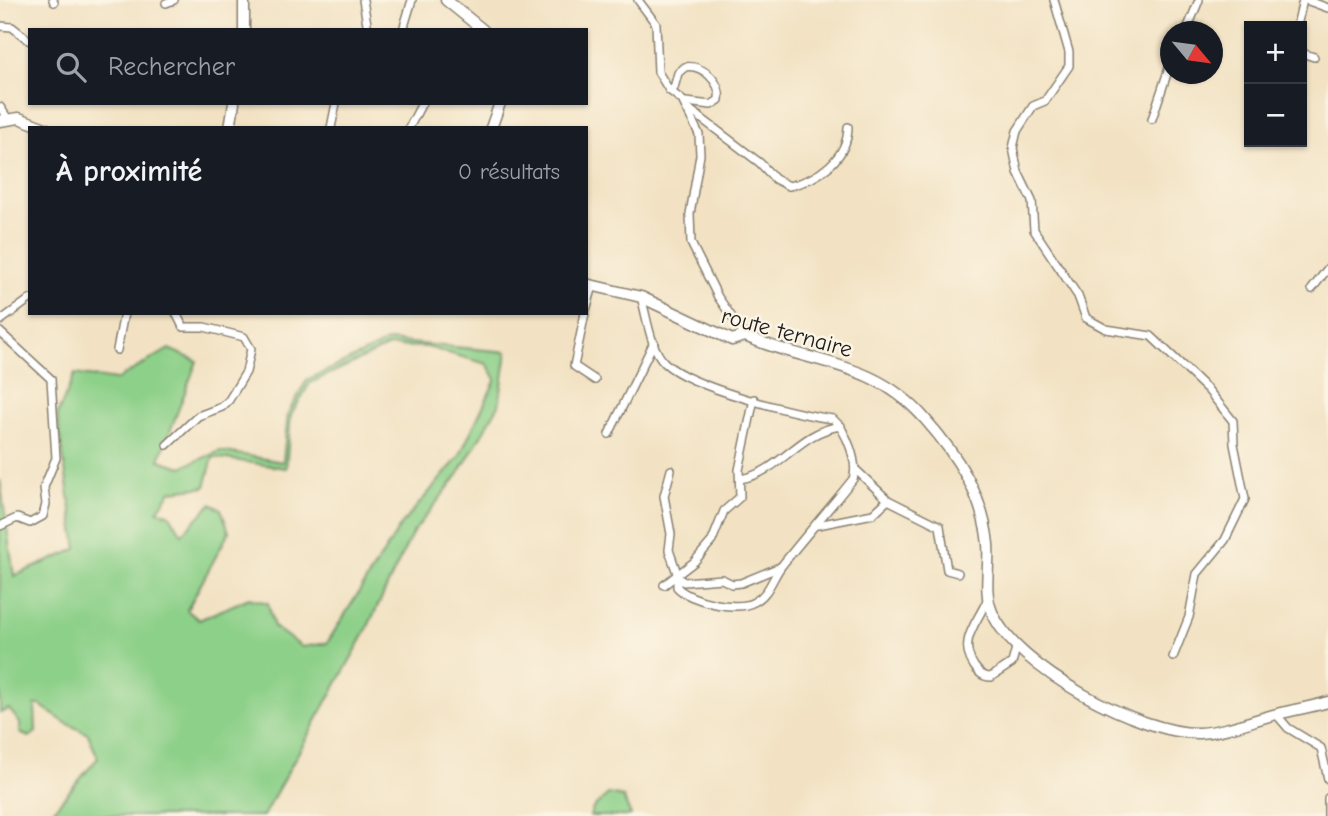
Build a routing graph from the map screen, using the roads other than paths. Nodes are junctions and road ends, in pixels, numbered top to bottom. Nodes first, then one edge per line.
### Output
1 (174, 0) edge
2 (244, 0) edge
3 (363, 0) edge
4 (412, 0) edge
5 (446, 0) edge
6 (638, 0) edge
7 (1054, 0) edge
8 (1199, 0) edge
9 (1305, 0) edge
10 (166, 3) dead end
11 (1328, 8) edge
12 (1190, 21) edge
13 (1299, 21) edge
14 (0, 26) edge
15 (244, 28) edge
16 (368, 28) edge
17 (406, 28) edge
18 (481, 28) edge
19 (28, 39) edge
20 (1307, 55) edge
21 (1314, 57) dead end
22 (1164, 84) edge
23 (669, 90) junction
24 (682, 100) junction
25 (234, 105) edge
26 (336, 105) edge
27 (421, 105) edge
28 (499, 105) edge
29 (0, 107) edge
30 (1152, 119) dead end
31 (4, 120) edge
32 (41, 126) edge
33 (230, 126) edge
34 (331, 126) edge
35 (409, 126) edge
36 (492, 126) edge
37 (848, 127) dead end
38 (1328, 268) edge
39 (590, 285) edge
40 (1312, 289) dead end
41 (641, 297) junction
42 (28, 300) edge
43 (124, 315) edge
44 (177, 315) edge
45 (585, 315) edge
46 (0, 321) edge
47 (0, 332) edge
48 (745, 336) junction
49 (654, 342) junction
50 (117, 350) dead end
51 (595, 380) dead end
52 (754, 399) junction
53 (841, 426) junction
54 (609, 434) dead end
55 (167, 445) dead end
56 (855, 469) junction
57 (671, 470) dead end
58 (740, 479) junction
59 (888, 500) junction
60 (818, 525) junction
61 (0, 526) edge
62 (780, 566) junction
63 (958, 573) dead end
64 (678, 576) junction
65 (664, 585) dead end
66 (987, 600) junction
67 (1016, 648) junction
68 (1173, 657) dead end
69 (1328, 702) edge
70 (1276, 714) junction
71 (1328, 779) edge
72 (1328, 798) edge
73 (1328, 816) edge

1 - 10 street
2 - 15 street
3 - 16 street
4 - 17 street
5 - 18 street
6 - 23 street
7 - 68 street
8 - 12 street
9 - 11 street
9 - 13 street
14 - 19 street
20 - 21 street
22 - 30 street
23 - 24 street
23 - 24 street
24 - 37 street
24 - 48 street
25 - 33 street
26 - 34 street
27 - 35 street
28 - 36 street
29 - 31 street
31 - 32 street
38 - 40 street
39 - 41 street, route ternaire
41 - 48 street, route ternaire
41 - 49 street
42 - 46 street
43 - 50 street
44 - 55 street
45 - 51 street
47 - 61 street
48 - 66 street, route ternaire
49 - 52 street
49 - 54 street
52 - 53 street
52 - 58 street
53 - 56 street
53 - 58 street
56 - 59 street
56 - 60 street
57 - 64 street
58 - 64 street
59 - 60 street
59 - 63 street
60 - 62 street
62 - 64 street
62 - 64 street
64 - 65 street
66 - 67 street, route ternaire
66 - 67 street
67 - 70 street, route ternaire
69 - 70 street, route ternaire
70 - 71 street
72 - 73 street

